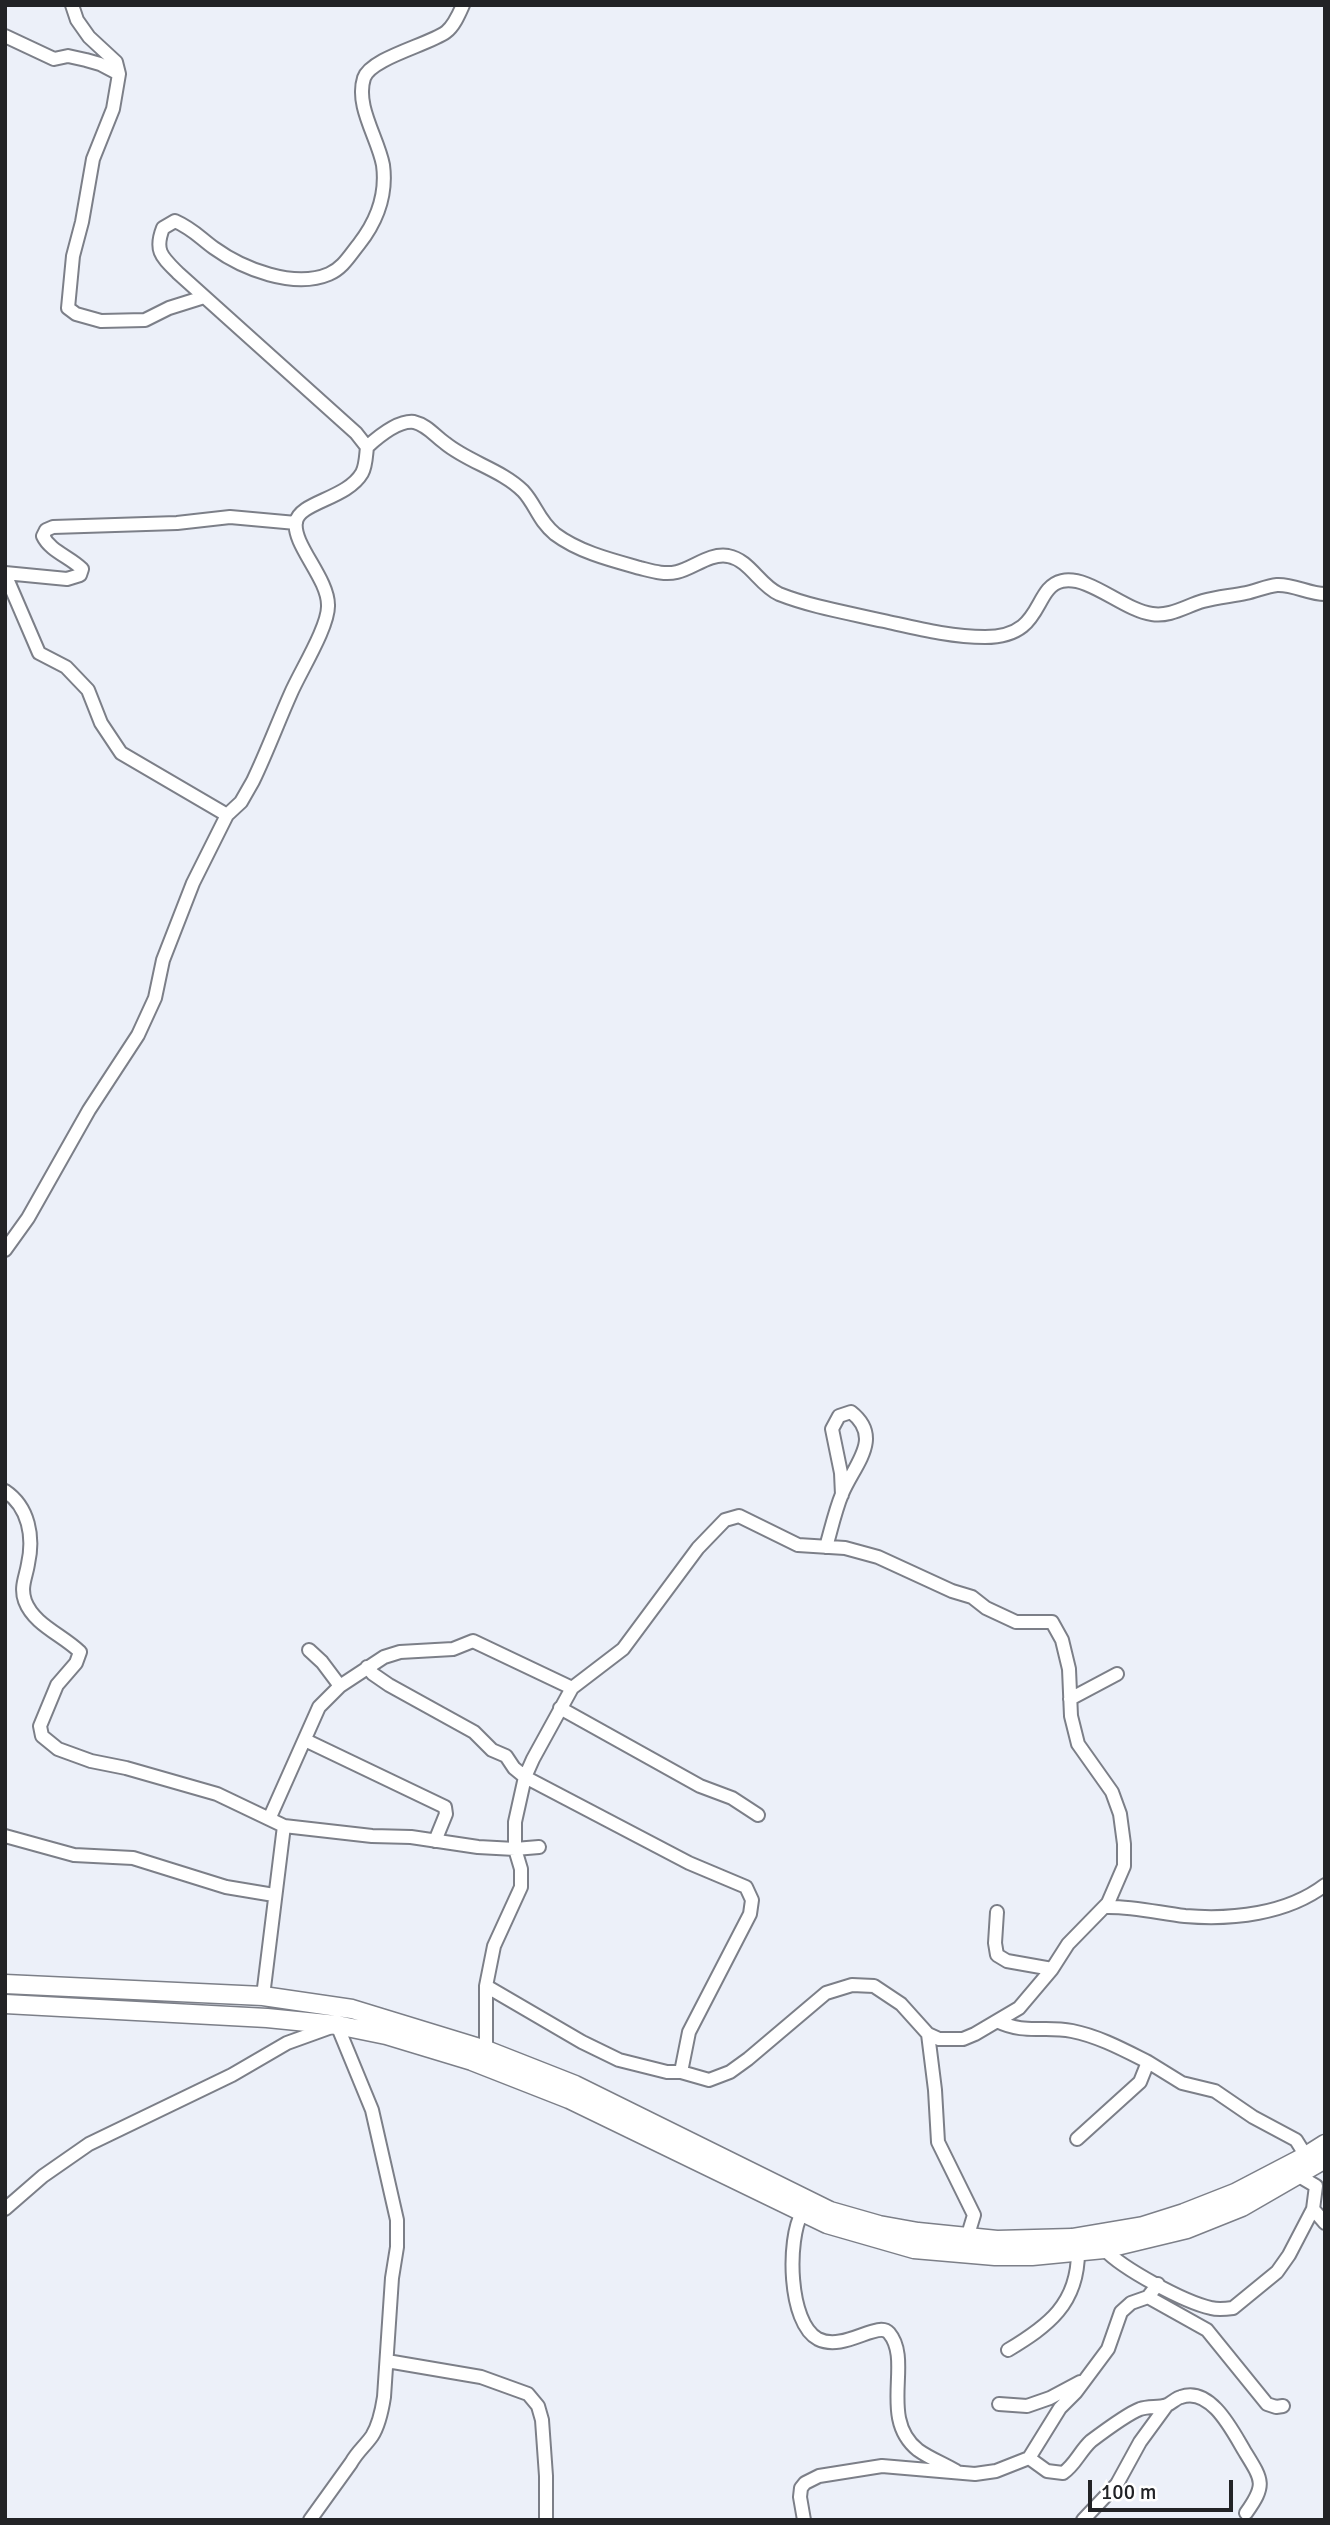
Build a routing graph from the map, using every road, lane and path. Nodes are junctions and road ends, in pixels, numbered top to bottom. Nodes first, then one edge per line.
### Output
1 (72, 5) edge
2 (463, 5) edge
3 (5, 36) edge
4 (119, 74) junction
5 (204, 297) junction
6 (368, 447) junction
7 (296, 523) junction
8 (5, 574) edge
9 (1325, 594) edge
10 (227, 815) junction
11 (5, 1250) edge
12 (5, 1491) edge
13 (842, 1495) junction
14 (826, 1547) junction
15 (309, 1650) dead end
16 (367, 1667) junction
17 (1117, 1674) dead end
18 (340, 1686) junction
19 (572, 1688) junction
20 (1070, 1699) junction
21 (560, 1708) junction
22 (305, 1740) junction
23 (525, 1777) junction
24 (758, 1815) dead end
25 (270, 1817) junction
26 (284, 1826) junction
27 (5, 1836) edge
28 (435, 1841) junction
29 (539, 1847) dead end
30 (515, 1849) junction
31 (1325, 1885) edge
32 (274, 1895) junction
33 (1105, 1906) junction
34 (998, 1912) dead end
35 (1052, 1969) junction
36 (5, 1984) edge
37 (486, 1986) junction
38 (263, 1996) junction
39 (5, 2004) edge
40 (997, 2021) junction
41 (337, 2025) junction
42 (928, 2034) junction
43 (486, 2050) junction
44 (1148, 2062) junction
45 (681, 2072) junction
46 (1077, 2139) dead end
47 (1325, 2144) edge
48 (1306, 2156) junction
49 (1325, 2159) edge
50 (1299, 2176) junction
51 (5, 2209) edge
52 (1314, 2209) junction
53 (802, 2213) junction
54 (1325, 2223) edge
55 (967, 2238) junction
56 (1104, 2249) junction
57 (1078, 2252) junction
58 (1158, 2284) junction
59 (1148, 2297) junction
60 (1008, 2350) dead end
61 (387, 2361) junction
62 (1087, 2378) junction
63 (999, 2404) dead end
64 (1167, 2405) junction
65 (1283, 2406) dead end
66 (1030, 2459) junction
67 (959, 2473) junction
68 (1246, 2513) dead end
69 (310, 2520) edge
70 (546, 2520) edge
71 (804, 2520) edge
72 (1083, 2520) edge

1 - 4 street
2 - 5 street
3 - 4 street
4 - 5 street
5 - 6 street
6 - 7 street
6 - 9 street
7 - 8 street
7 - 10 street
8 - 10 street
10 - 11 street
12 - 25 street
13 - 13 street
13 - 14 street
14 - 19 street
14 - 20 street
15 - 18 street
16 - 18 street
16 - 19 street
16 - 23 street
17 - 20 street
18 - 22 street
19 - 21 street
20 - 33 street
21 - 23 street
21 - 24 street
22 - 25 street
22 - 28 street
23 - 30 street
23 - 45 street
25 - 26 street
26 - 28 street
26 - 32 street
27 - 32 street
28 - 30 street
29 - 30 street
30 - 37 street
31 - 33 street
32 - 38 street
33 - 35 street
34 - 35 street
35 - 40 street
36 - 38 highway
37 - 43 street
37 - 45 street
38 - 43 highway
39 - 41 highway
40 - 42 street
40 - 44 street
41 - 51 street
41 - 53 highway
41 - 61 street
42 - 45 street
42 - 55 street
43 - 55 highway
44 - 46 street
44 - 48 street
47 - 48 highway
48 - 55 highway
49 - 50 highway
50 - 52 street
50 - 56 highway
52 - 54 street
52 - 58 street
53 - 57 highway
53 - 67 street
56 - 57 highway
56 - 58 street
57 - 60 street
58 - 59 street
59 - 62 street
59 - 65 street
61 - 69 street
61 - 70 street
62 - 63 street
62 - 66 street
64 - 66 street
64 - 68 street
64 - 72 street
66 - 67 street
67 - 71 street

